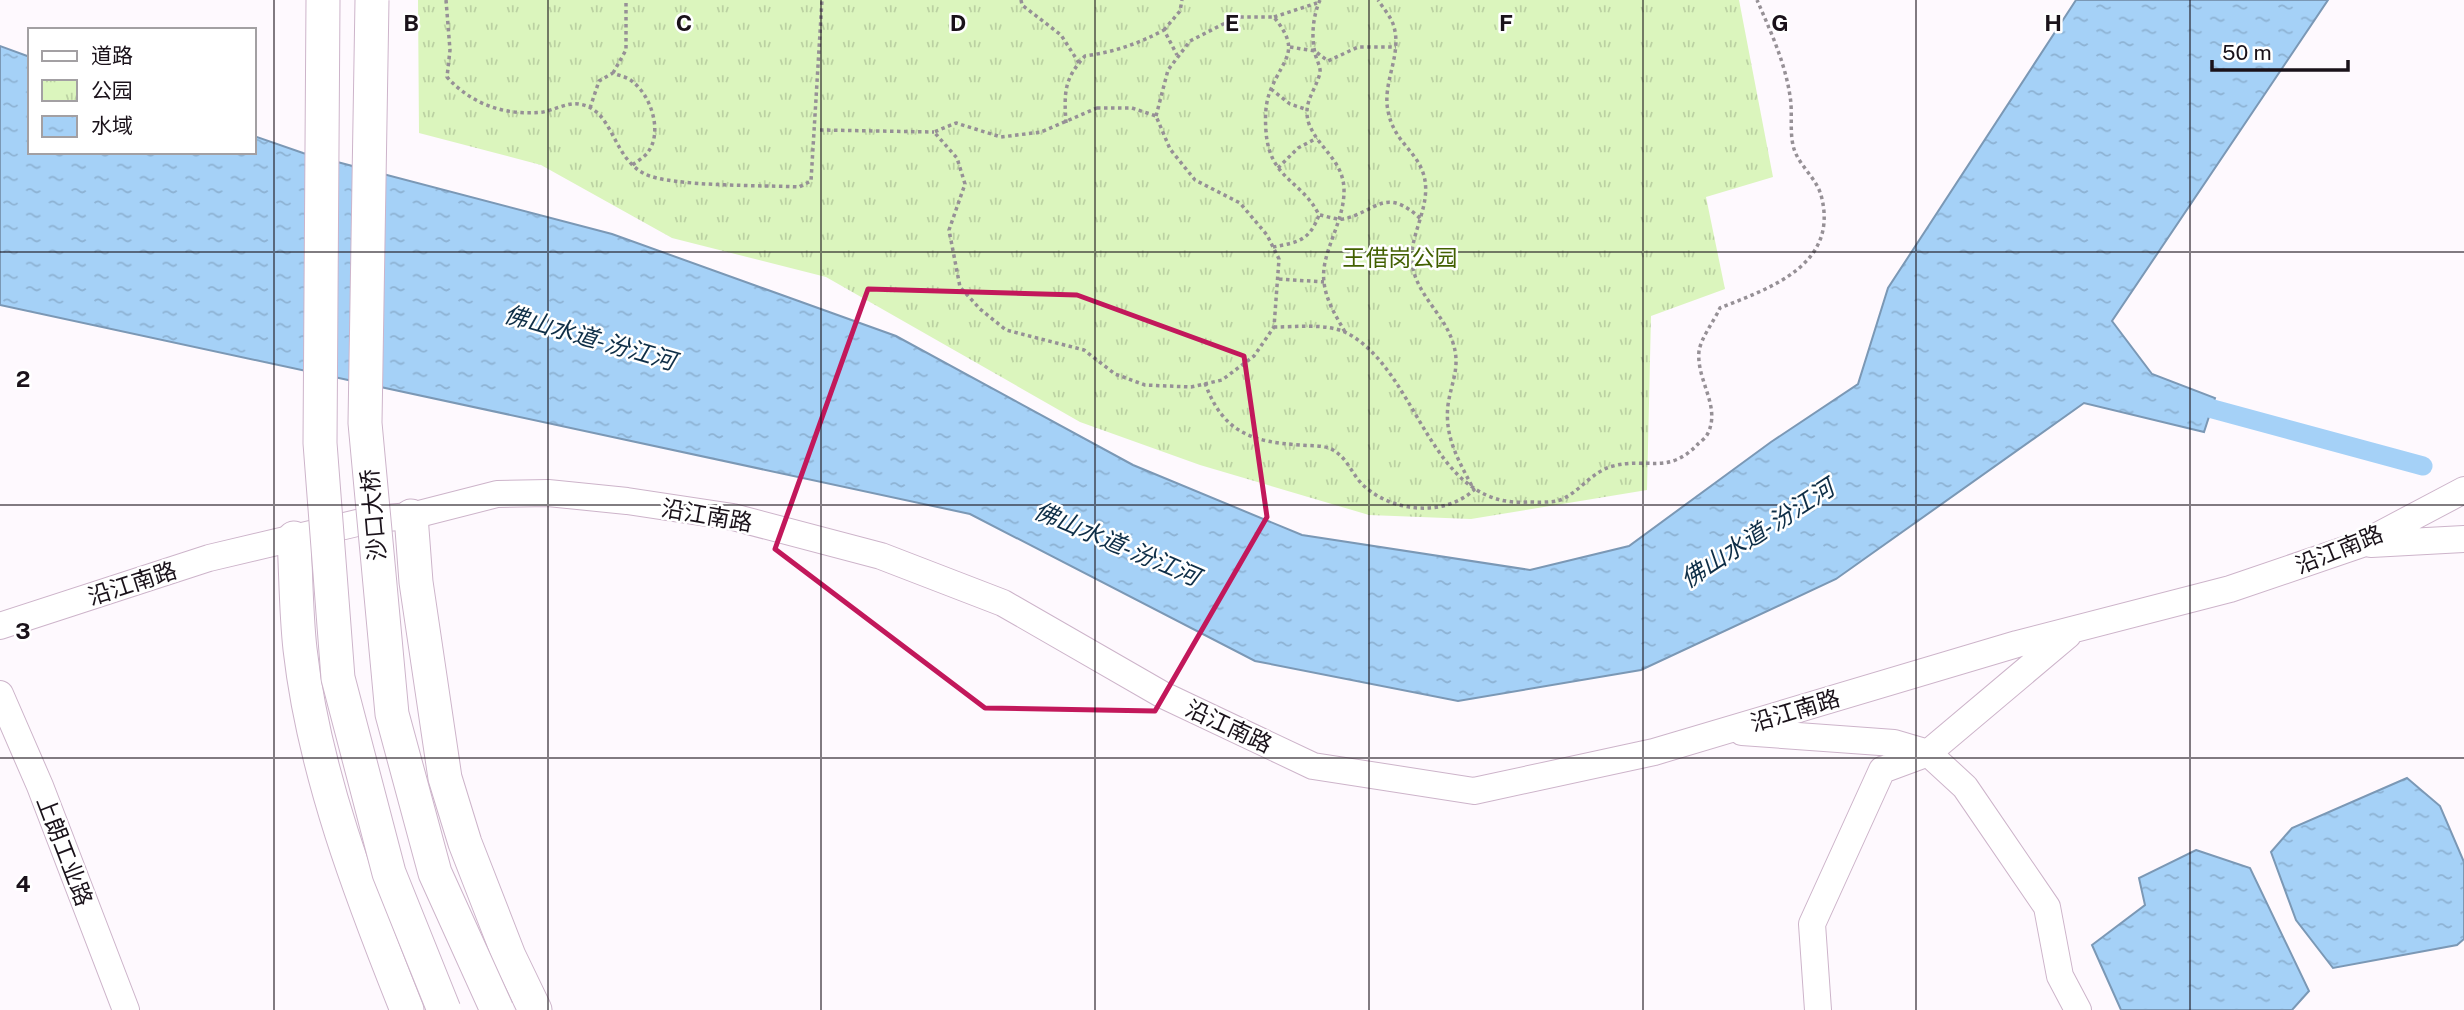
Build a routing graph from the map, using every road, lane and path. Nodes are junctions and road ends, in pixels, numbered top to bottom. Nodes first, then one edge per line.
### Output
1 (323, 0) edge
2 (372, 0) edge
3 (446, 0) edge
4 (626, 0) edge
5 (822, 0) edge
6 (1021, 0) edge
7 (1182, 0) edge
8 (1378, 0) edge
9 (1757, 0) edge
10 (1320, 1) edge
11 (1274, 17) junction
12 (1164, 30) junction
13 (1290, 47) junction
14 (1396, 47) junction
15 (1315, 51) junction
16 (1177, 55) junction
17 (1079, 63) junction
18 (613, 74) junction
19 (1271, 89) junction
20 (590, 108) junction
21 (1308, 110) junction
22 (1156, 116) junction
23 (1066, 123) junction
24 (820, 130) dead end
25 (934, 132) junction
26 (1317, 138) junction
27 (631, 166) junction
28 (1278, 169) junction
29 (1319, 215) junction
30 (1342, 219) junction
31 (1421, 219) junction
32 (1273, 247) junction
33 (1279, 279) junction
34 (1324, 282) junction
35 (1274, 327) junction
36 (1345, 332) junction
37 (1205, 383) junction
38 (1474, 490) junction
39 (2464, 490) edge
40 (411, 516) junction
41 (294, 538) junction
42 (2464, 539) edge
43 (2362, 544) junction
44 (0, 626) edge
45 (2074, 629) junction
46 (0, 694) edge
47 (1727, 730) junction
48 (1928, 753) junction
49 (127, 1010) edge
50 (407, 1010) edge
51 (444, 1010) edge
52 (497, 1010) edge
53 (534, 1010) edge
54 (1818, 1010) edge
55 (2077, 1010) edge

1 - 51 main road, 沙口大桥, bridge
2 - 52 main road, 沙口大桥, bridge
3 - 20 path
4 - 18 path
5 - 27 path
6 - 17 path
7 - 12 path
8 - 14 path
9 - 38 path
10 - 11 path
10 - 15 path
11 - 13 path
11 - 16 path
12 - 16 path
12 - 17 path
13 - 15 path
13 - 19 path
14 - 15 path
14 - 31 path
15 - 21 path
16 - 22 path
17 - 23 path
18 - 20 path
18 - 27 path
19 - 21 path
19 - 28 path
20 - 27 path
21 - 26 path
22 - 23 path
22 - 32 path
23 - 25 path
24 - 25 path
25 - 37 path
26 - 28 path
26 - 30 path
28 - 29 path
29 - 30 path
29 - 32 path
30 - 31 path
30 - 34 path
31 - 38 path
32 - 33 path
33 - 34 path
33 - 35 path
34 - 36 path
35 - 36 path
35 - 37 path
36 - 38 path
37 - 38 path
39 - 43 street, 沿江南路
40 - 41 street, 沿江南路
40 - 47 street, 沿江南路
40 - 53 main road
41 - 44 street, 沿江南路
41 - 50 main road
42 - 43 street
43 - 45 street, 沿江南路
45 - 47 street, 沿江南路
45 - 48 street
46 - 49 street, 上朗工业路
47 - 48 street
48 - 54 street
48 - 55 street

